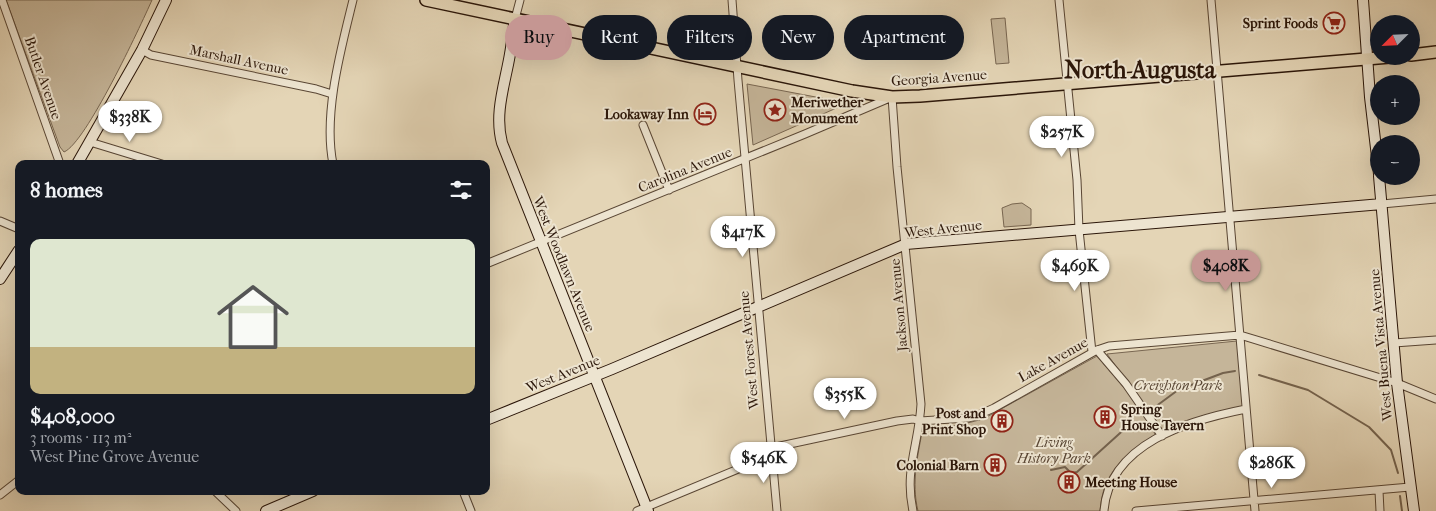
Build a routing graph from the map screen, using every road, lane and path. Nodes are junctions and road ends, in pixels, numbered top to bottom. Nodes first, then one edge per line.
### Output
1 (2, 0) edge
2 (353, 0) edge
3 (426, 0) edge
4 (520, 0) edge
5 (732, 0) edge
6 (1059, 0) edge
7 (1211, 0) edge
8 (1363, 0) edge
9 (165, 1) edge
10 (516, 15) edge
11 (505, 17) edge
12 (572, 31) edge
13 (142, 50) junction
14 (1436, 52) edge
15 (1420, 54) edge
16 (509, 60) edge
17 (1367, 60) junction
18 (1370, 60) edge
19 (736, 66) junction
20 (1218, 71) junction
21 (1068, 84) junction
22 (332, 94) junction
23 (892, 96) junction
24 (642, 125) dead end
25 (1375, 135) edge
26 (90, 142) junction
27 (745, 158) junction
28 (59, 160) edge
29 (79, 160) edge
30 (149, 160) edge
31 (332, 160) edge
32 (1380, 185) edge
33 (669, 190) junction
34 (1436, 199) edge
35 (1382, 204) junction
36 (1230, 218) junction
37 (0, 220) edge
38 (15, 227) edge
39 (1079, 230) junction
40 (540, 242) junction
41 (906, 244) junction
42 (15, 256) edge
43 (490, 262) edge
44 (0, 279) edge
45 (758, 306) junction
46 (1240, 335) junction
47 (1436, 340) edge
48 (1394, 343) junction
49 (1094, 351) junction
50 (594, 376) junction
51 (1398, 383) junction
52 (1436, 400) edge
53 (1246, 409) junction
54 (490, 418) edge
55 (920, 421) junction
56 (1162, 436) junction
57 (771, 452) junction
58 (15, 483) edge
59 (1410, 487) junction
60 (1379, 491) junction
61 (0, 495) edge
62 (219, 495) edge
63 (298, 495) edge
64 (465, 495) edge
65 (1254, 501) junction
66 (644, 510) edge
67 (236, 511) edge
68 (266, 511) edge
69 (471, 511) edge
70 (778, 511) edge
71 (913, 511) edge
72 (1104, 511) edge
73 (1136, 511) edge
74 (1255, 511) edge
75 (1380, 511) edge
76 (1414, 511) edge

1 - 28 street, Butler Avenue
2 - 22 street
3 - 11 main road, Georgia Avenue
4 - 10 street
5 - 19 street, West Forest Avenue
6 - 21 street
7 - 20 street
8 - 17 street, West Buena Vista Avenue
9 - 13 street
12 - 19 main road, Georgia Avenue
13 - 22 street, Marshall Avenue
13 - 26 street
14 - 15 main road
16 - 40 street, West Woodlawn Avenue
17 - 18 main road, Georgia Avenue
17 - 20 main road, Georgia Avenue
17 - 25 street, West Buena Vista Avenue
19 - 23 main road, Georgia Avenue
19 - 27 street, West Forest Avenue
20 - 21 main road, Georgia Avenue
20 - 36 street
21 - 23 main road, Georgia Avenue
21 - 39 street
22 - 31 street
23 - 27 street, Carolina Avenue
23 - 41 street, Jackson Avenue
24 - 33 street
26 - 29 street
26 - 30 street
27 - 33 street, Carolina Avenue
27 - 45 street, West Forest Avenue
32 - 35 street, West Buena Vista Avenue
33 - 40 street, Carolina Avenue
34 - 35 street, West Avenue
35 - 36 street, West Avenue
35 - 48 street, West Buena Vista Avenue
36 - 39 street, West Avenue
36 - 46 street
37 - 38 street
39 - 41 street, West Avenue
39 - 49 street
40 - 43 street, Carolina Avenue
40 - 50 street, West Woodlawn Avenue
41 - 45 street, West Avenue
41 - 55 street, Jackson Avenue
42 - 44 street
45 - 50 street, West Avenue
45 - 57 street, West Forest Avenue
46 - 49 street, Lake Avenue
46 - 51 street, Lake Avenue
46 - 53 street
47 - 48 street
48 - 51 street, West Buena Vista Avenue
49 - 55 street, Lake Avenue
49 - 56 street
50 - 54 street, West Avenue
50 - 66 street, West Woodlawn Avenue
51 - 52 street, Lake Avenue
51 - 59 street, West Buena Vista Avenue
53 - 56 street
53 - 65 street
55 - 57 street, Lake Avenue
55 - 71 street, Jackson Avenue
56 - 72 street
57 - 66 street, Lake Avenue
57 - 70 street, West Forest Avenue
58 - 61 street
59 - 60 street
59 - 76 street, West Buena Vista Avenue
60 - 65 street
60 - 75 street
62 - 67 street
63 - 68 street
64 - 69 street
65 - 73 street
65 - 74 street

